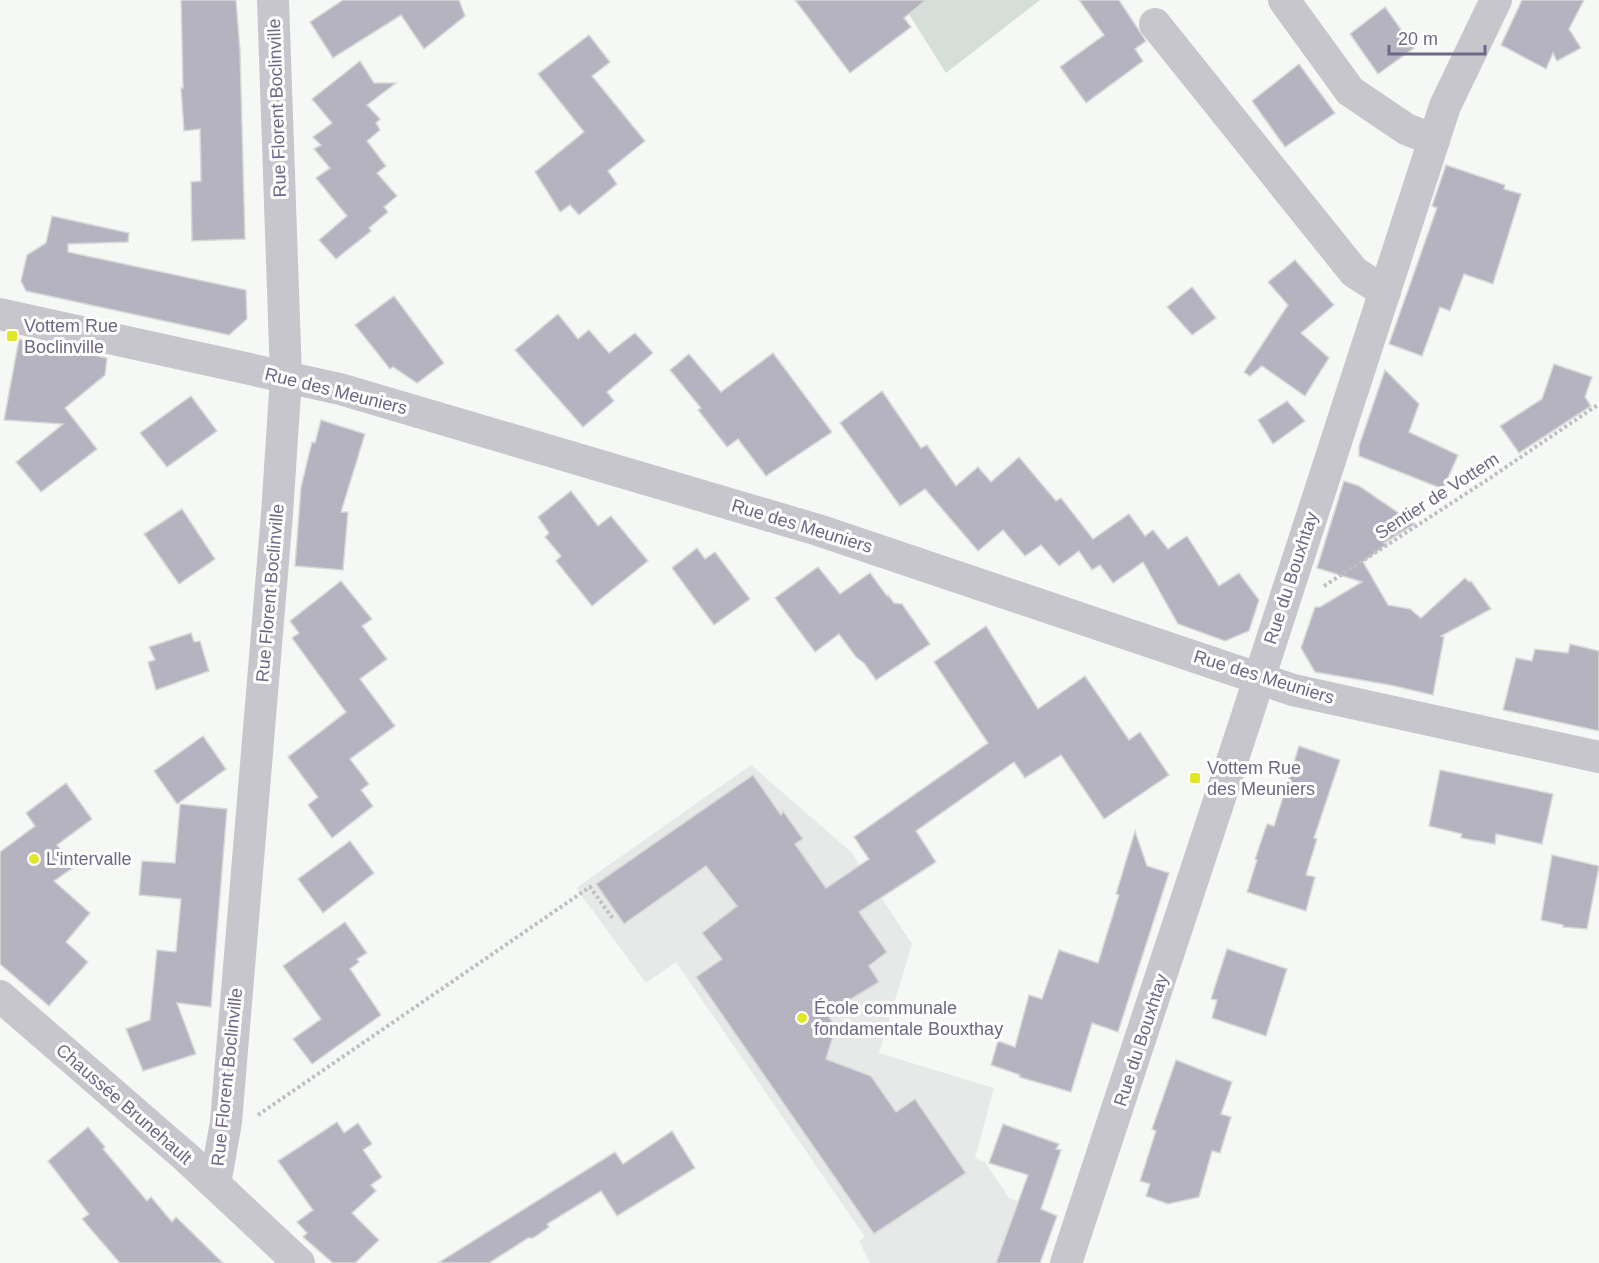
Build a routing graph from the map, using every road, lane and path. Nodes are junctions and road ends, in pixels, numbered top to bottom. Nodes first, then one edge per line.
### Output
1 (273, 0) edge
2 (1284, 0) edge
3 (1496, 0) edge
4 (1155, 24) dead end
5 (1434, 140) junction
6 (1385, 292) junction
7 (0, 314) edge
8 (286, 377) junction
9 (1599, 404) edge
10 (1285, 598) junction
11 (1259, 680) junction
12 (1599, 757) edge
13 (614, 920) dead end
14 (0, 996) edge
15 (225, 1122) junction
16 (215, 1184) junction
17 (284, 1257) edge
18 (1066, 1263) edge

1 - 8 street, Rue Florent Boclinville
2 - 5 street
3 - 5 street, Rue du Bouxhtay
4 - 6 street
5 - 6 street, Rue du Bouxhtay
6 - 10 street, Rue du Bouxhtay
7 - 8 street, Rue des Meuniers
8 - 11 street, Rue des Meuniers
8 - 15 street, Rue Florent Boclinville
9 - 10 path, Sentier de Vottem
10 - 11 street, Rue du Bouxhtay
11 - 12 street, Rue des Meuniers
11 - 18 street, Rue du Bouxhtay
13 - 15 path
14 - 16 street, Chaussée Brunehault
15 - 16 street, Rue Florent Boclinville
16 - 17 street, Chaussée Brunehault

